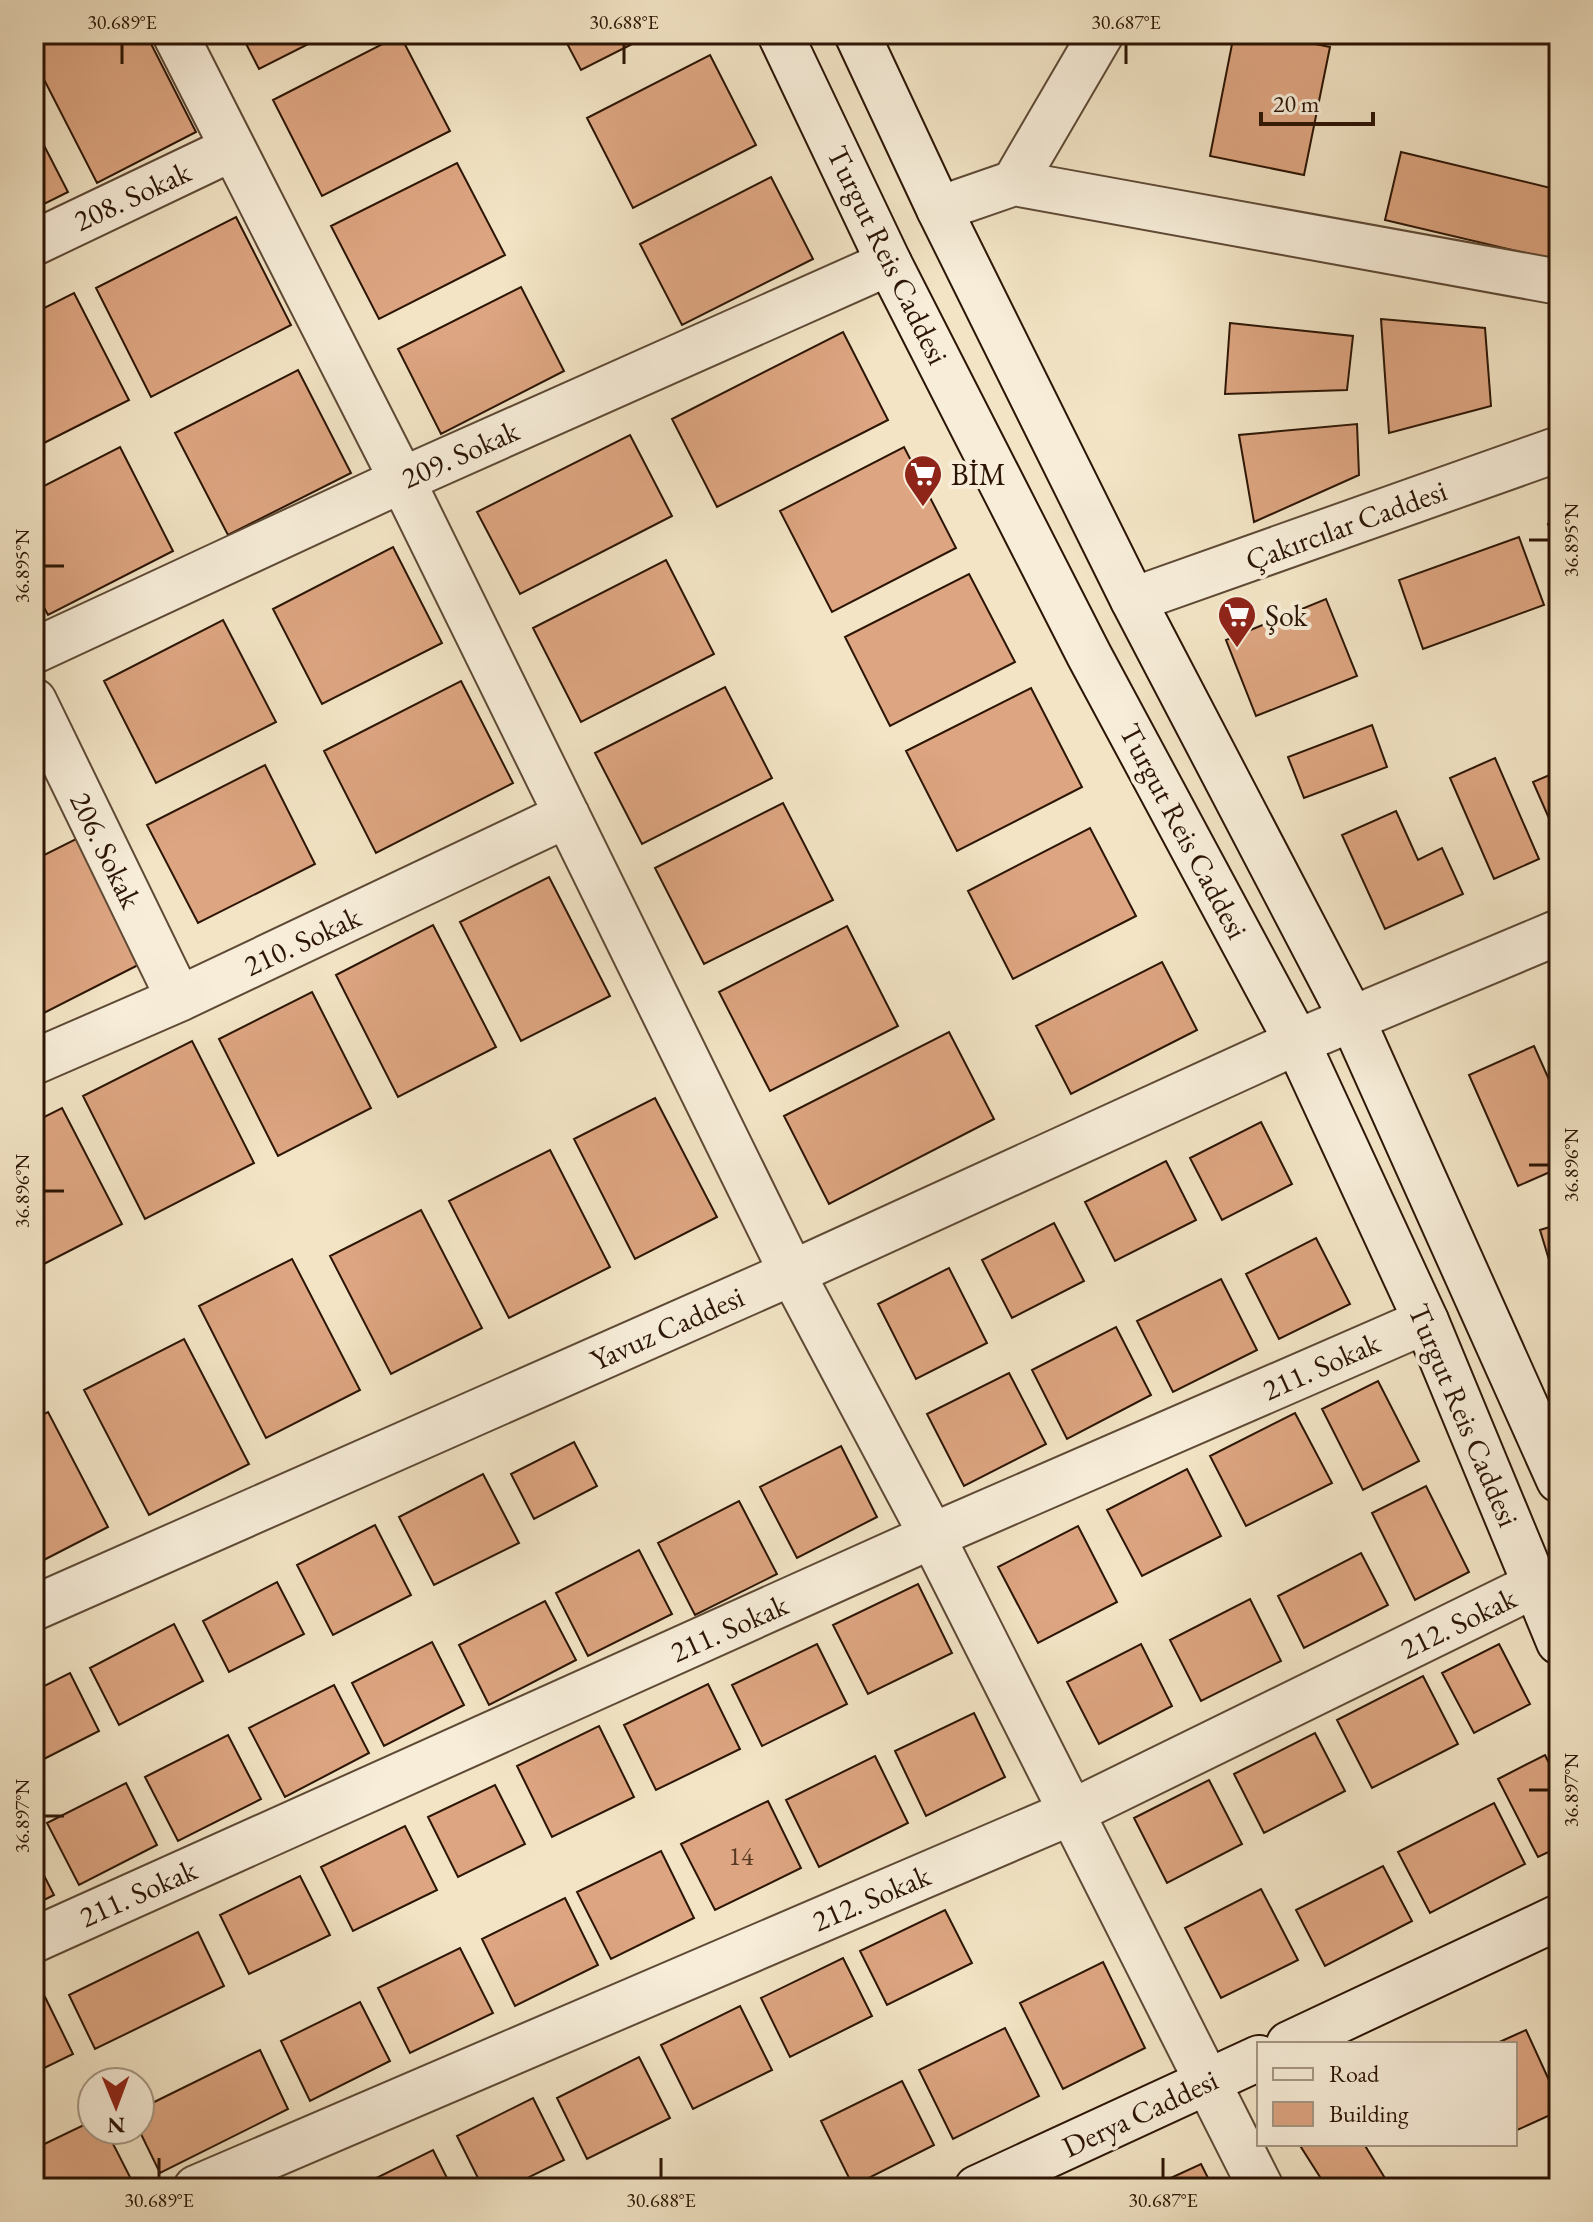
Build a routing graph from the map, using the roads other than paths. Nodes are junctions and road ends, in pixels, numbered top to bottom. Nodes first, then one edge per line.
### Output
1 (175, 34) edge
2 (780, 34) edge
3 (857, 34) edge
4 (1101, 34) edge
5 (231, 149) junction
6 (1014, 183) junction
7 (939, 209) junction
8 (34, 243) edge
9 (889, 263) junction
10 (1559, 282) edge
11 (1559, 449) edge
12 (402, 480) junction
13 (1133, 600) junction
14 (34, 651) edge
15 (34, 701) edge
16 (567, 815) junction
17 (1559, 932) edge
18 (179, 999) junction
19 (1353, 1021) junction
20 (1297, 1042) junction
21 (34, 1062) edge
22 (792, 1273) junction
23 (1426, 1321) junction
24 (1559, 1480) edge
25 (932, 1536) junction
26 (1535, 1585) junction
27 (34, 1608) edge
28 (1559, 1642) edge
29 (1070, 1813) junction
30 (1559, 1917) edge
31 (34, 1940) edge
32 (1293, 2042) edge
33 (1257, 2059) edge
34 (1210, 2081) junction
35 (1022, 2178) edge
36 (196, 2188) edge
37 (977, 2188) edge
38 (1261, 2188) edge

1 - 5 street
2 - 9 street, Turgut Reis Caddesi
3 - 7 street, Turgut Reis Caddesi
4 - 6 street
5 - 8 street, 208. Sokak
5 - 12 street
6 - 7 street
6 - 10 street
7 - 13 street, Turgut Reis Caddesi
9 - 12 street, 209. Sokak
9 - 20 street, Turgut Reis Caddesi
11 - 13 street, Çakırcılar Caddesi
12 - 14 street, 209. Sokak
12 - 16 street
13 - 19 street, Turgut Reis Caddesi
15 - 18 street, 206. Sokak
16 - 18 street, 210. Sokak
16 - 22 street
17 - 19 street, Yavuz Caddesi
18 - 21 street, 210. Sokak
19 - 20 street, Yavuz Caddesi
19 - 24 street, Turgut Reis Caddesi
20 - 22 street, Yavuz Caddesi
20 - 23 street, Turgut Reis Caddesi
22 - 25 street
22 - 27 street, Yavuz Caddesi
23 - 25 street, 211. Sokak
23 - 26 street, Turgut Reis Caddesi
25 - 29 street
25 - 31 street, 211. Sokak
26 - 28 street, Turgut Reis Caddesi
26 - 29 street, 212. Sokak
29 - 34 street
29 - 36 street, 212. Sokak
30 - 32 street
33 - 34 street, Derya Caddesi
34 - 35 street, Derya Caddesi
34 - 38 street
35 - 37 street, Derya Caddesi

